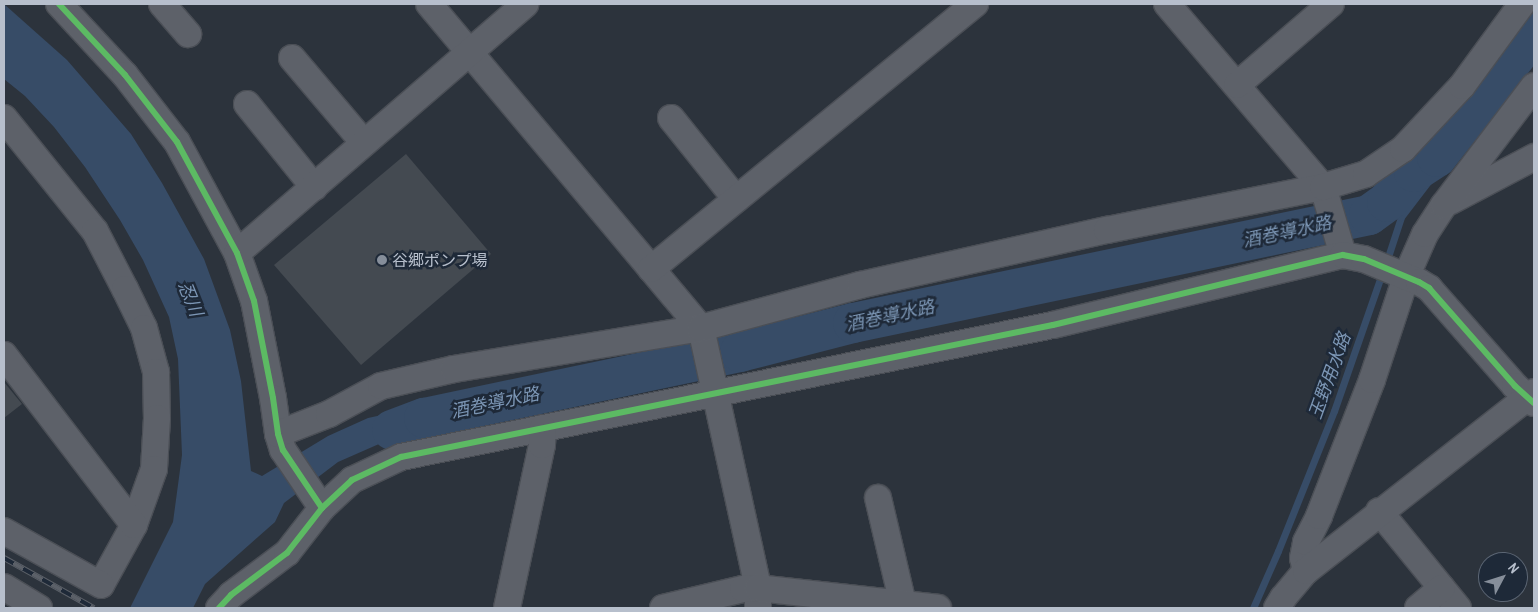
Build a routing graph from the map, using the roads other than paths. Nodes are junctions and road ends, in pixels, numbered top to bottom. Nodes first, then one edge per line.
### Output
1 (162, 4) edge
2 (429, 4) edge
3 (525, 4) edge
4 (975, 4) edge
5 (1167, 4) edge
6 (1331, 4) edge
7 (1522, 4) edge
8 (64, 5) edge
9 (188, 34) dead end
10 (469, 52) junction
11 (292, 58) dead end
12 (1237, 85) junction
13 (1534, 86) edge
14 (247, 104) dead end
15 (671, 118) dead end
16 (5, 122) edge
17 (364, 143) junction
18 (1534, 157) edge
19 (314, 187) junction
20 (736, 199) junction
21 (1444, 205) junction
22 (1333, 222) junction
23 (237, 254) junction
24 (651, 269) junction
25 (1392, 271) junction
26 (703, 335) junction
27 (4, 355) edge
28 (713, 386) junction
29 (1532, 397) edge
30 (543, 428) junction
31 (281, 442) junction
32 (315, 498) junction
33 (878, 498) dead end
34 (1379, 511) junction
35 (134, 525) junction
36 (4, 531) edge
37 (1306, 571) junction
38 (4, 587) edge
39 (758, 598) edge
40 (1450, 598) edge
41 (902, 604) junction
42 (39, 608) edge
43 (219, 608) edge
44 (507, 608) edge
45 (663, 608) edge
46 (938, 608) edge
47 (1278, 608) edge
48 (1418, 608) edge

1 - 9 street
2 - 10 street
3 - 10 street
4 - 20 street
5 - 12 street
6 - 12 street
7 - 22 street
8 - 23 street
10 - 17 street
10 - 24 street
11 - 17 street
12 - 22 street
13 - 21 street
14 - 19 street
15 - 20 street
16 - 35 street
17 - 19 street
18 - 21 street
19 - 23 street
20 - 24 street
21 - 25 street
22 - 25 street
22 - 26 street
22 - 28 street
23 - 31 street
24 - 26 street
25 - 29 street
25 - 37 street
26 - 28 street
26 - 31 street
27 - 35 street
28 - 30 street
28 - 39 street
29 - 34 street
30 - 32 street
30 - 44 street
31 - 32 street
32 - 43 street
33 - 41 street
34 - 37 street
34 - 40 street
35 - 36 street
37 - 47 street
38 - 42 street
39 - 41 street
39 - 45 street
40 - 48 street
41 - 46 street

